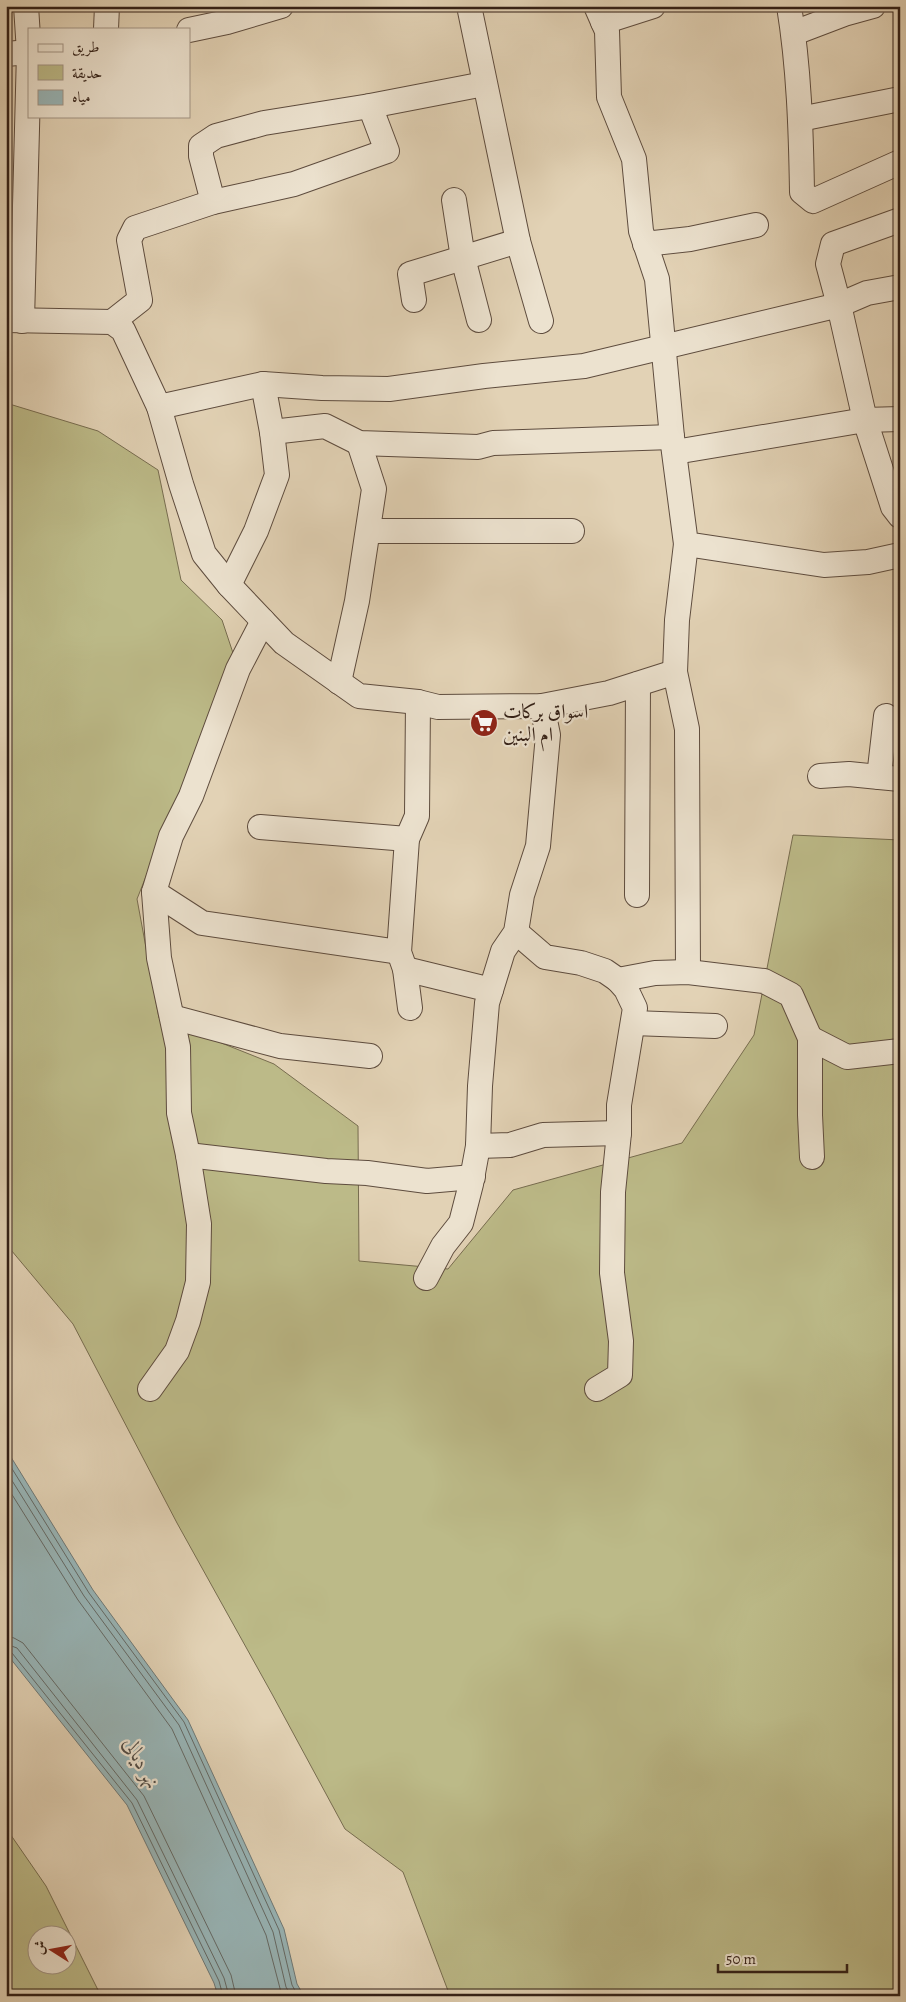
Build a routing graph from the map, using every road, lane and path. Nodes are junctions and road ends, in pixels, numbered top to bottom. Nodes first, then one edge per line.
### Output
1 (26, 6) edge
2 (107, 6) edge
3 (281, 6) edge
4 (469, 6) edge
5 (653, 6) edge
6 (790, 6) edge
7 (873, 6) edge
8 (600, 14) edge
9 (106, 28) edge
10 (190, 30) edge
11 (794, 33) junction
12 (28, 37) edge
13 (28, 52) edge
14 (6, 54) edge
15 (28, 70) edge
16 (484, 84) junction
17 (900, 99) edge
18 (370, 106) junction
19 (800, 119) junction
20 (900, 162) edge
21 (454, 200) dead end
22 (214, 202) junction
23 (900, 220) edge
24 (756, 226) dead end
25 (518, 241) junction
26 (645, 244) junction
27 (463, 258) junction
28 (900, 287) edge
29 (414, 300) dead end
30 (839, 305) junction
31 (479, 320) dead end
32 (14, 321) edge
33 (541, 321) dead end
34 (112, 322) junction
35 (663, 347) junction
36 (263, 384) junction
37 (322, 388) junction
38 (159, 407) junction
39 (900, 419) edge
40 (865, 420) junction
41 (325, 426) junction
42 (272, 432) junction
43 (359, 443) junction
44 (673, 445) junction
45 (900, 516) edge
46 (368, 531) junction
47 (572, 531) dead end
48 (686, 544) junction
49 (900, 555) edge
50 (229, 585) junction
51 (263, 621) junction
52 (675, 672) junction
53 (340, 682) junction
54 (638, 684) junction
55 (418, 702) junction
56 (542, 706) junction
57 (886, 716) dead end
58 (820, 776) dead end
59 (889, 778) edge
60 (260, 827) dead end
61 (407, 839) junction
62 (154, 892) junction
63 (637, 895) dead end
64 (516, 932) junction
65 (402, 960) junction
66 (688, 972) junction
67 (618, 980) junction
68 (491, 990) junction
69 (410, 1008) dead end
70 (172, 1017) junction
71 (633, 1023) junction
72 (715, 1026) dead end
73 (810, 1038) junction
74 (900, 1051) edge
75 (370, 1056) dead end
76 (619, 1133) junction
77 (478, 1146) junction
78 (188, 1155) junction
79 (812, 1157) dead end
80 (473, 1177) junction
81 (426, 1278) dead end
82 (150, 1389) dead end
83 (597, 1389) dead end

1 - 12 street
2 - 9 street
3 - 10 street
4 - 16 street
5 - 8 street
6 - 11 street
7 - 11 street
8 - 26 street
11 - 19 street
13 - 14 street
15 - 32 street
16 - 18 street
16 - 25 street
17 - 19 street
18 - 22 street
18 - 22 street
19 - 20 street
21 - 27 street
22 - 34 street
23 - 30 street
24 - 26 street
25 - 27 street
25 - 33 street
26 - 35 street
27 - 29 street
27 - 31 street
28 - 30 street
30 - 35 street
30 - 40 street
32 - 34 street
34 - 38 street
35 - 37 street
35 - 44 street
36 - 37 street
36 - 38 street
36 - 42 street
37 - 41 street
38 - 50 street
39 - 40 street
40 - 44 street
40 - 45 street
41 - 42 street
41 - 43 street
42 - 50 street
43 - 44 street
43 - 46 street
44 - 48 street
46 - 47 street
46 - 53 street
48 - 49 street
48 - 52 street
50 - 51 street
51 - 53 street
51 - 62 street
52 - 54 street
52 - 66 street
53 - 55 street
54 - 56 street
54 - 63 street
55 - 56 street
55 - 61 street
56 - 64 street
57 - 59 street
58 - 59 street
60 - 61 street
61 - 65 street
62 - 65 street
62 - 70 street
64 - 67 street
64 - 68 street
65 - 68 street
65 - 69 street
66 - 67 street
66 - 73 street
67 - 71 street
68 - 77 street
70 - 75 street
70 - 78 street
71 - 72 street
71 - 76 street
73 - 74 street
73 - 79 street
76 - 77 street
76 - 83 street
77 - 80 street
78 - 80 street
78 - 82 street
80 - 81 street

